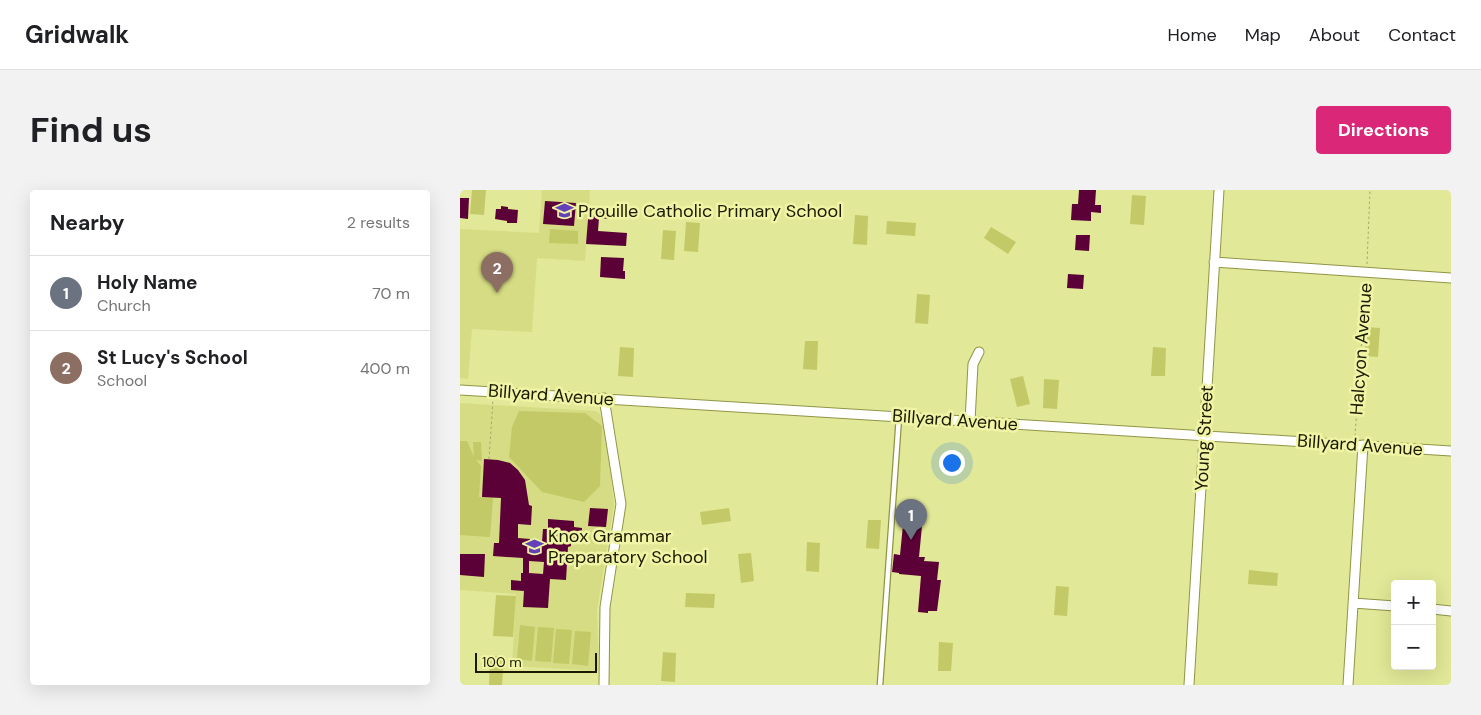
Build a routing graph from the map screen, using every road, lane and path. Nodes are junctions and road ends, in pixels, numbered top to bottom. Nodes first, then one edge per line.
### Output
1 (1219, 190) edge
2 (1370, 190) edge
3 (1214, 262) junction
4 (1367, 272) junction
5 (1451, 278) edge
6 (979, 352) dead end
7 (460, 390) edge
8 (604, 398) junction
9 (492, 406) dead end
10 (899, 417) junction
11 (970, 421) junction
12 (1204, 436) junction
13 (1363, 445) junction
14 (1451, 451) edge
15 (489, 459) dead end
16 (1353, 603) junction
17 (1391, 606) edge
18 (1436, 609) edge
19 (1451, 611) edge
20 (604, 685) edge
21 (880, 685) edge
22 (1189, 685) edge
23 (1348, 685) edge

1 - 3 street, Young Street
2 - 4 path, Halcyon Avenue
3 - 4 street
3 - 12 street, Young Street
4 - 5 street
4 - 13 path, Halcyon Avenue
6 - 11 street
7 - 8 street, Billyard Avenue
8 - 10 street, Billyard Avenue
8 - 20 street
9 - 15 path
10 - 11 street, Billyard Avenue
10 - 21 lane
11 - 12 street, Billyard Avenue
12 - 13 street, Billyard Avenue
12 - 22 street, Young Street
13 - 14 street, Billyard Avenue
13 - 16 street
16 - 17 street
16 - 23 street
18 - 19 street

